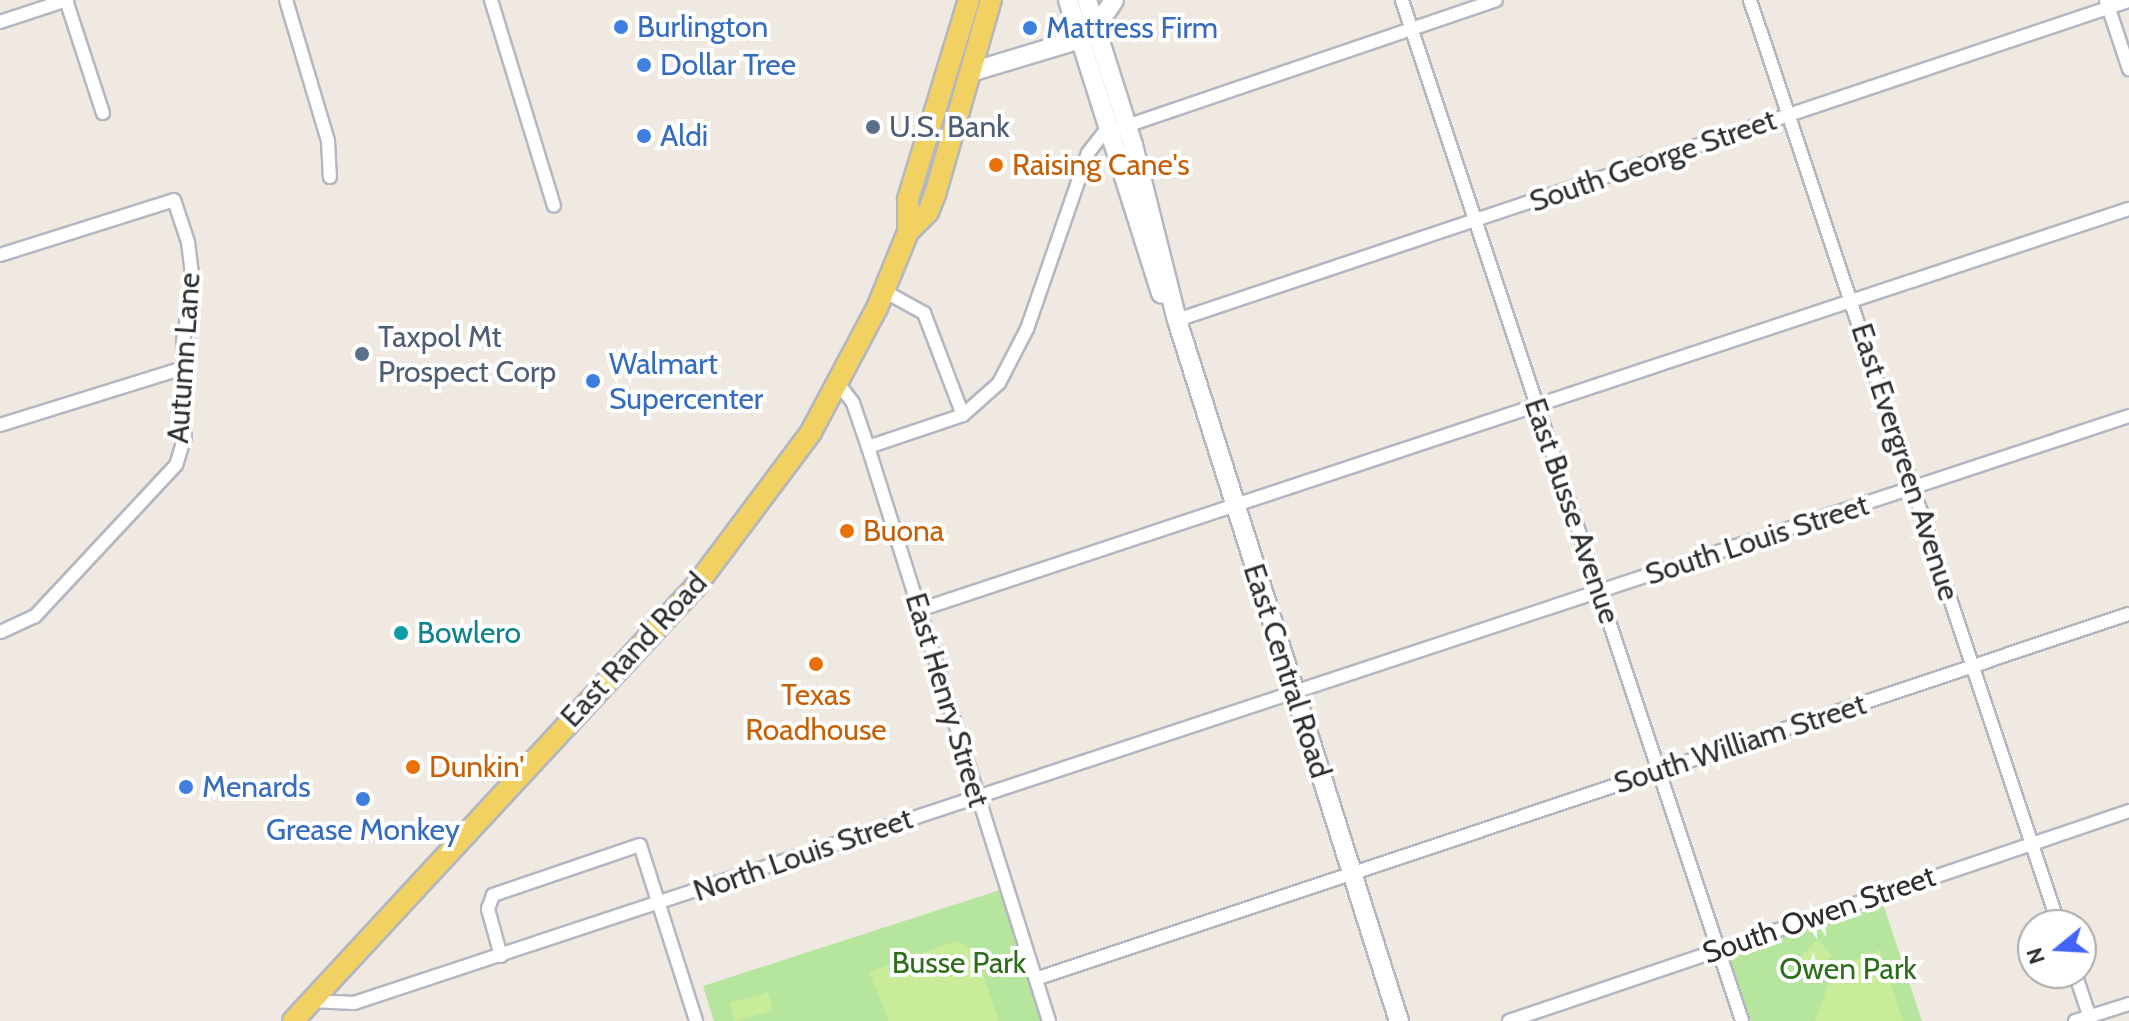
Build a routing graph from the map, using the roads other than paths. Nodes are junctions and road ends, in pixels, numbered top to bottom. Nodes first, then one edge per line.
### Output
1 (67, 0) edge
2 (286, 0) edge
3 (491, 0) edge
4 (969, 0) edge
5 (991, 0) edge
6 (1068, 0) edge
7 (1087, 0) edge
8 (1114, 0) edge
9 (1402, 0) edge
10 (1496, 0) edge
11 (1750, 0) edge
12 (2129, 1) edge
13 (2108, 4) edge
14 (0, 22) edge
15 (1096, 27) junction
16 (1412, 28) junction
17 (1080, 39) junction
18 (2129, 69) edge
19 (971, 72) junction
20 (103, 113) dead end
21 (1788, 115) junction
22 (1118, 128) junction
23 (330, 177) dead end
24 (554, 206) dead end
25 (2129, 209) edge
26 (1475, 221) junction
27 (908, 232) junction
28 (0, 255) edge
29 (884, 291) junction
30 (1852, 302) junction
31 (1177, 320) junction
32 (183, 368) junction
33 (838, 383) junction
34 (1537, 407) junction
35 (963, 415) junction
36 (2129, 416) edge
37 (0, 425) edge
38 (868, 447) junction
39 (1914, 489) junction
40 (1236, 508) junction
41 (1600, 592) junction
42 (919, 610) junction
43 (2129, 614) edge
44 (0, 632) edge
45 (1972, 667) junction
46 (1294, 694) junction
47 (1659, 772) junction
48 (977, 796) junction
49 (2129, 811) edge
50 (2032, 844) junction
51 (1352, 875) junction
52 (659, 904) junction
53 (2054, 909) edge
54 (1718, 949) junction
55 (501, 956) junction
56 (1036, 979) junction
57 (2080, 989) edge
58 (311, 1001) junction
59 (2129, 1004) edge
60 (2090, 1019) edge
61 (293, 1021) edge
62 (696, 1021) edge
63 (1049, 1021) edge
64 (1399, 1021) edge
65 (1509, 1021) edge
66 (1742, 1021) edge
67 (2075, 1021) edge

1 - 14 street
1 - 20 street
2 - 23 street
3 - 24 street
4 - 27 main road, East Rand Road
5 - 19 main road, East Rand Road
6 - 17 main road, East Central Road
7 - 15 main road, East Central Road
8 - 15 main road
9 - 16 street, East Busse Avenue
10 - 16 street
11 - 21 street, East Evergreen Avenue
12 - 13 street, South George Street
13 - 18 street
13 - 21 street, South George Street
15 - 17 main road
15 - 22 main road, East Central Road
16 - 22 street
16 - 26 street, East Busse Avenue
17 - 19 main road
17 - 22 main road, East Central Road
19 - 27 main road, East Rand Road
21 - 26 street, South George Street
21 - 30 street, East Evergreen Avenue
22 - 31 main road, East Central Road
22 - 35 street
25 - 30 street
26 - 31 street, South George Street
26 - 34 street, East Busse Avenue
27 - 29 main road, East Rand Road
28 - 32 street, Autumn Lane
29 - 33 main road, East Rand Road
29 - 35 street
30 - 34 street
30 - 39 street, East Evergreen Avenue
31 - 40 main road, East Central Road
32 - 37 street
32 - 44 street, Autumn Lane
33 - 38 street, East Henry Street
33 - 58 main road, East Rand Road
34 - 40 street
34 - 41 street, East Busse Avenue
35 - 38 street
36 - 39 street, South Louis Street
38 - 42 street, East Henry Street
39 - 41 street, South Louis Street
39 - 45 street, East Evergreen Avenue
40 - 42 street
40 - 46 main road, East Central Road
41 - 46 street, South Louis Street
41 - 47 street, East Busse Avenue
42 - 48 street, East Henry Street
43 - 45 street, South William Street
45 - 47 street, South William Street
45 - 50 street, East Evergreen Avenue
46 - 48 street, North Louis Street
46 - 51 main road, East Central Road
47 - 51 street, South William Street
47 - 54 street, East Busse Avenue
48 - 52 street, North Louis Street
48 - 56 street, East Henry Street
49 - 50 street, South Owen Street
50 - 53 street, East Evergreen Avenue
50 - 54 street, South Owen Street
51 - 56 street, South William Street
51 - 64 main road, East Central Road
52 - 55 street, North Louis Street
52 - 55 street
52 - 62 street
54 - 65 street, South Owen Street
54 - 66 street, East Busse Avenue
55 - 58 street, North Louis Street
56 - 63 street, East Henry Street
57 - 60 street
58 - 61 main road, East Rand Road
59 - 60 street
60 - 67 street

